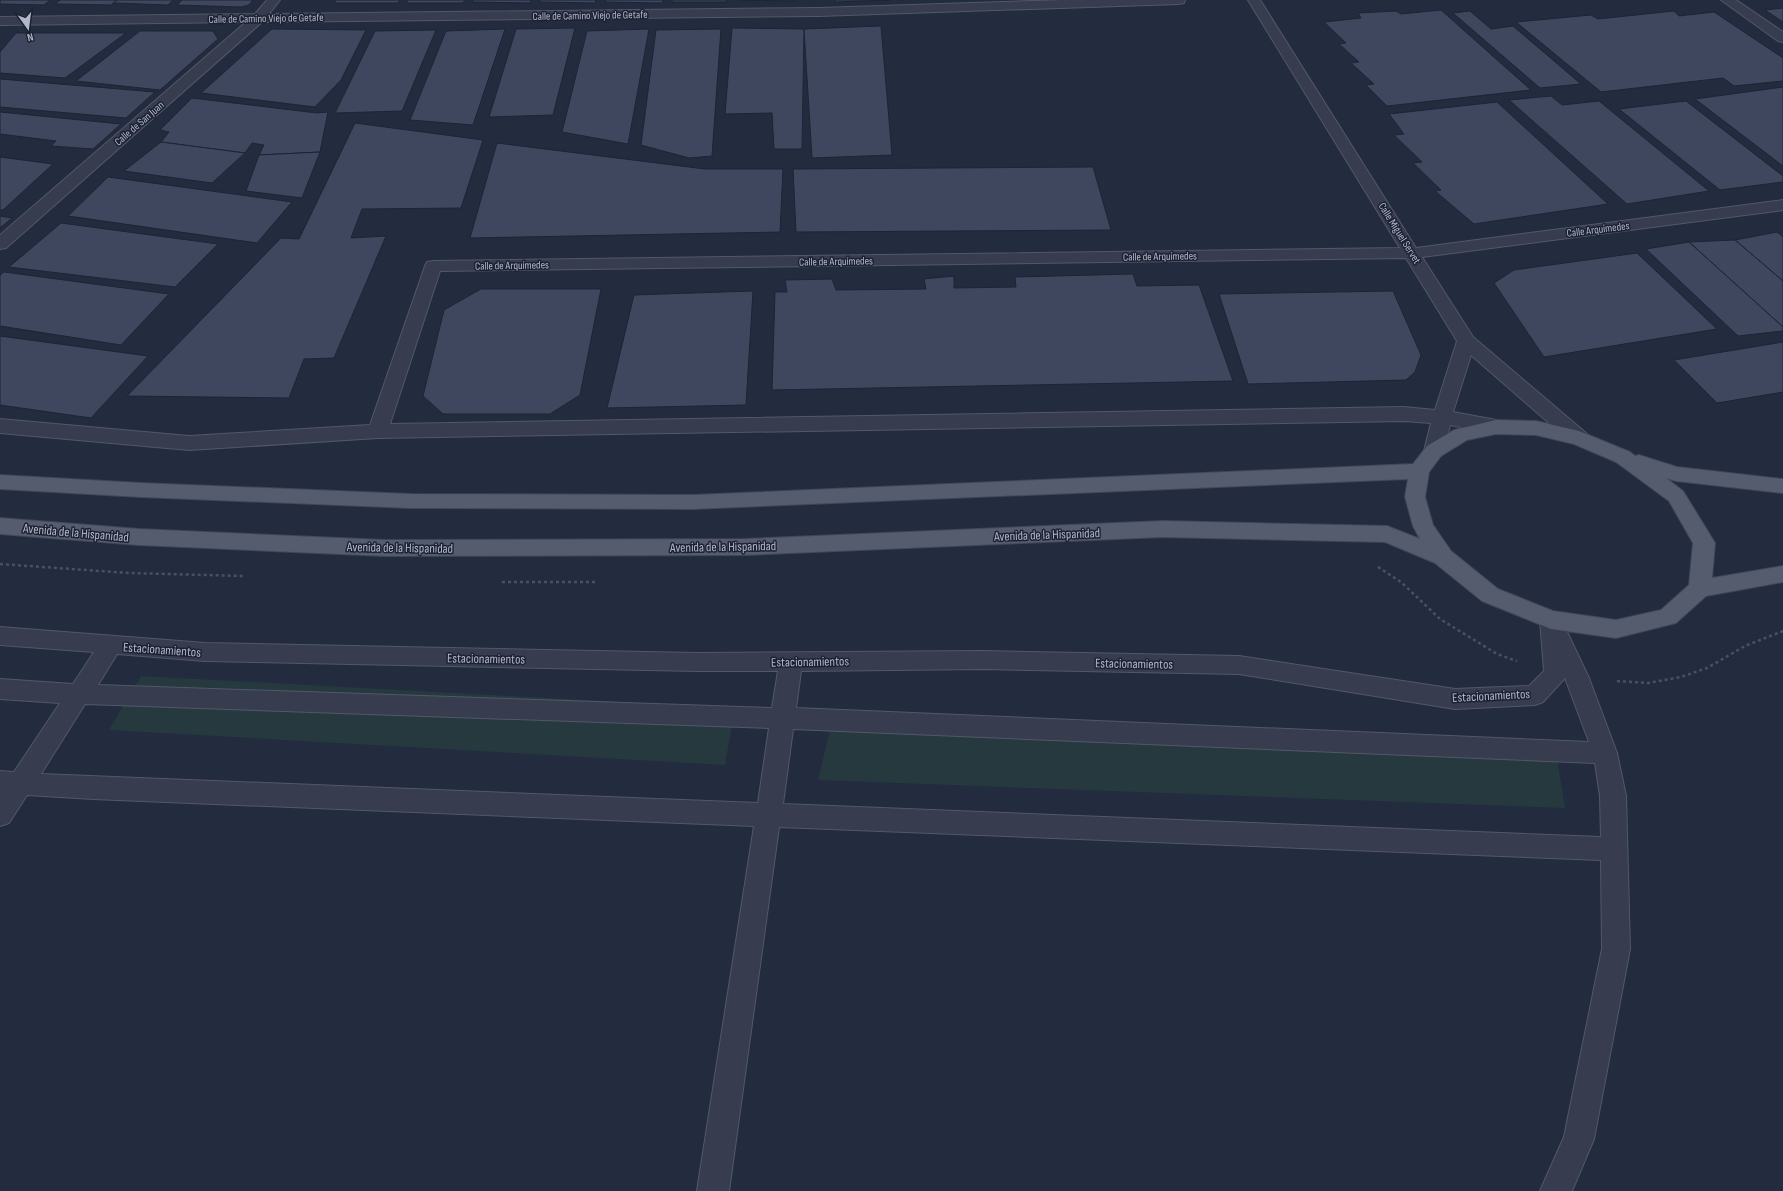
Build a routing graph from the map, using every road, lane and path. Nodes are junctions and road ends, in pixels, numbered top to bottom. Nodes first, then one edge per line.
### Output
1 (274, 0) edge
2 (1179, 0) edge
3 (1254, 0) edge
4 (1727, 0) edge
5 (819, 6) edge
6 (259, 18) junction
7 (0, 21) edge
8 (1783, 38) edge
9 (1783, 205) edge
10 (0, 244) edge
11 (1413, 253) junction
12 (1466, 340) junction
13 (1442, 417) junction
14 (0, 426) edge
15 (1496, 427) junction
16 (378, 431) junction
17 (1579, 438) junction
18 (1434, 451) junction
19 (1623, 456) junction
20 (1419, 471) junction
21 (0, 482) edge
22 (1783, 486) edge
23 (0, 526) edge
24 (1443, 557) junction
25 (0, 564) edge
26 (1376, 566) dead end
27 (1783, 574) edge
28 (247, 576) dead end
29 (498, 582) dead end
30 (599, 582) dead end
31 (1700, 589) junction
32 (1552, 620) junction
33 (1783, 631) edge
34 (0, 636) edge
35 (111, 645) junction
36 (791, 662) junction
37 (1567, 676) junction
38 (0, 689) edge
39 (79, 694) junction
40 (783, 718) junction
41 (1605, 753) junction
42 (10, 782) edge
43 (768, 815) junction
44 (0, 816) edge
45 (1614, 849) junction
46 (713, 1191) edge
47 (1556, 1191) edge

1 - 6 street, Calle de San Juan
2 - 5 street, Calle de Camino Viejo de Getafe
3 - 11 street, Calle Miguel Servet
4 - 8 street
5 - 6 street, Calle de Camino Viejo de Getafe
6 - 7 street, Calle de Camino Viejo de Getafe
6 - 10 street, Calle de San Juan
9 - 11 street, Calle Arquímedes
11 - 12 street, Calle Miguel Servet
11 - 16 street, Calle de Arquímedes
12 - 13 street
12 - 17 street, Calle Miguel Servet
13 - 15 street
13 - 16 street
13 - 18 street
14 - 16 street
15 - 17 main road
15 - 18 main road
17 - 19 main road
18 - 20 main road
19 - 22 main road
19 - 31 main road
20 - 21 main road
20 - 24 main road
23 - 24 main road, Avenida de la Hispanidad
24 - 32 main road
25 - 28 path
26 - 37 path
27 - 31 main road
29 - 30 path
31 - 32 main road
32 - 37 street
33 - 37 path
34 - 35 street, Estacionamientos
35 - 36 street, Estacionamientos
35 - 39 street
36 - 37 street, Estacionamientos
36 - 40 street
37 - 41 street
38 - 39 street
39 - 40 street
39 - 42 street
40 - 41 street
40 - 43 street
41 - 45 street
42 - 43 street
42 - 44 street
43 - 45 street
43 - 46 street
45 - 47 street

